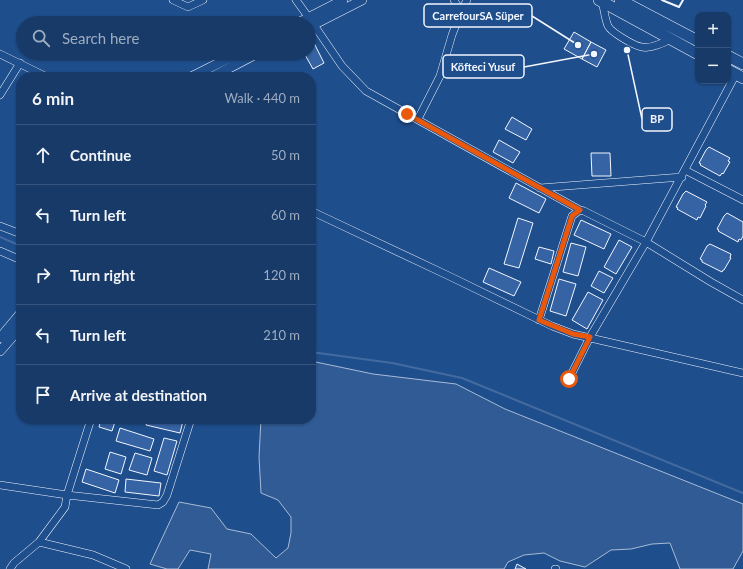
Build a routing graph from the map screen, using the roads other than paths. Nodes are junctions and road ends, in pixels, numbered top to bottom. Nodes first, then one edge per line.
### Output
1 (173, 0) edge
2 (203, 0) edge
3 (296, 0) edge
4 (343, 0) edge
5 (362, 0) edge
6 (454, 0) edge
7 (467, 0) edge
8 (620, 0) edge
9 (600, 1) edge
10 (460, 12) junction
11 (306, 16) edge
12 (316, 19) edge
13 (316, 21) edge
14 (316, 30) edge
15 (671, 39) junction
16 (695, 39) edge
17 (695, 52) edge
18 (0, 54) edge
19 (731, 58) edge
20 (225, 60) edge
21 (245, 60) edge
22 (20, 63) junction
23 (743, 64) edge
24 (37, 72) edge
25 (201, 72) edge
26 (222, 72) edge
27 (736, 74) edge
28 (0, 95) edge
29 (418, 120) junction
30 (683, 174) junction
31 (540, 188) junction
32 (743, 200) edge
33 (580, 210) junction
34 (316, 213) edge
35 (0, 226) edge
36 (16, 232) edge
37 (646, 242) junction
38 (0, 251) edge
39 (16, 258) edge
40 (743, 300) edge
41 (16, 319) edge
42 (539, 320) junction
43 (16, 333) edge
44 (590, 337) junction
45 (0, 338) edge
46 (0, 351) edge
47 (743, 373) edge
48 (569, 379) dead end
49 (89, 424) edge
50 (189, 424) edge
51 (0, 485) edge
52 (67, 495) junction
53 (39, 542) junction
54 (10, 569) edge
55 (126, 569) edge

1 - 2 street
3 - 11 street
4 - 12 main road
5 - 13 main road
6 - 10 street
7 - 10 street
8 - 16 highway
9 - 15 highway
9 - 15 street
10 - 29 street
14 - 29 street
15 - 17 highway
18 - 22 street
19 - 23 highway
20 - 25 main road
21 - 26 main road
22 - 24 street
22 - 28 street
27 - 30 street
29 - 31 street
30 - 31 street
30 - 32 street
30 - 37 street
31 - 33 street
33 - 37 street
33 - 42 street
34 - 42 street
35 - 36 street
37 - 40 street
37 - 44 street
38 - 39 street
41 - 45 main road
42 - 44 street
43 - 46 main road
44 - 47 street
44 - 48 street
49 - 52 street
50 - 52 street
51 - 52 street
52 - 53 street
53 - 54 street
53 - 55 street

